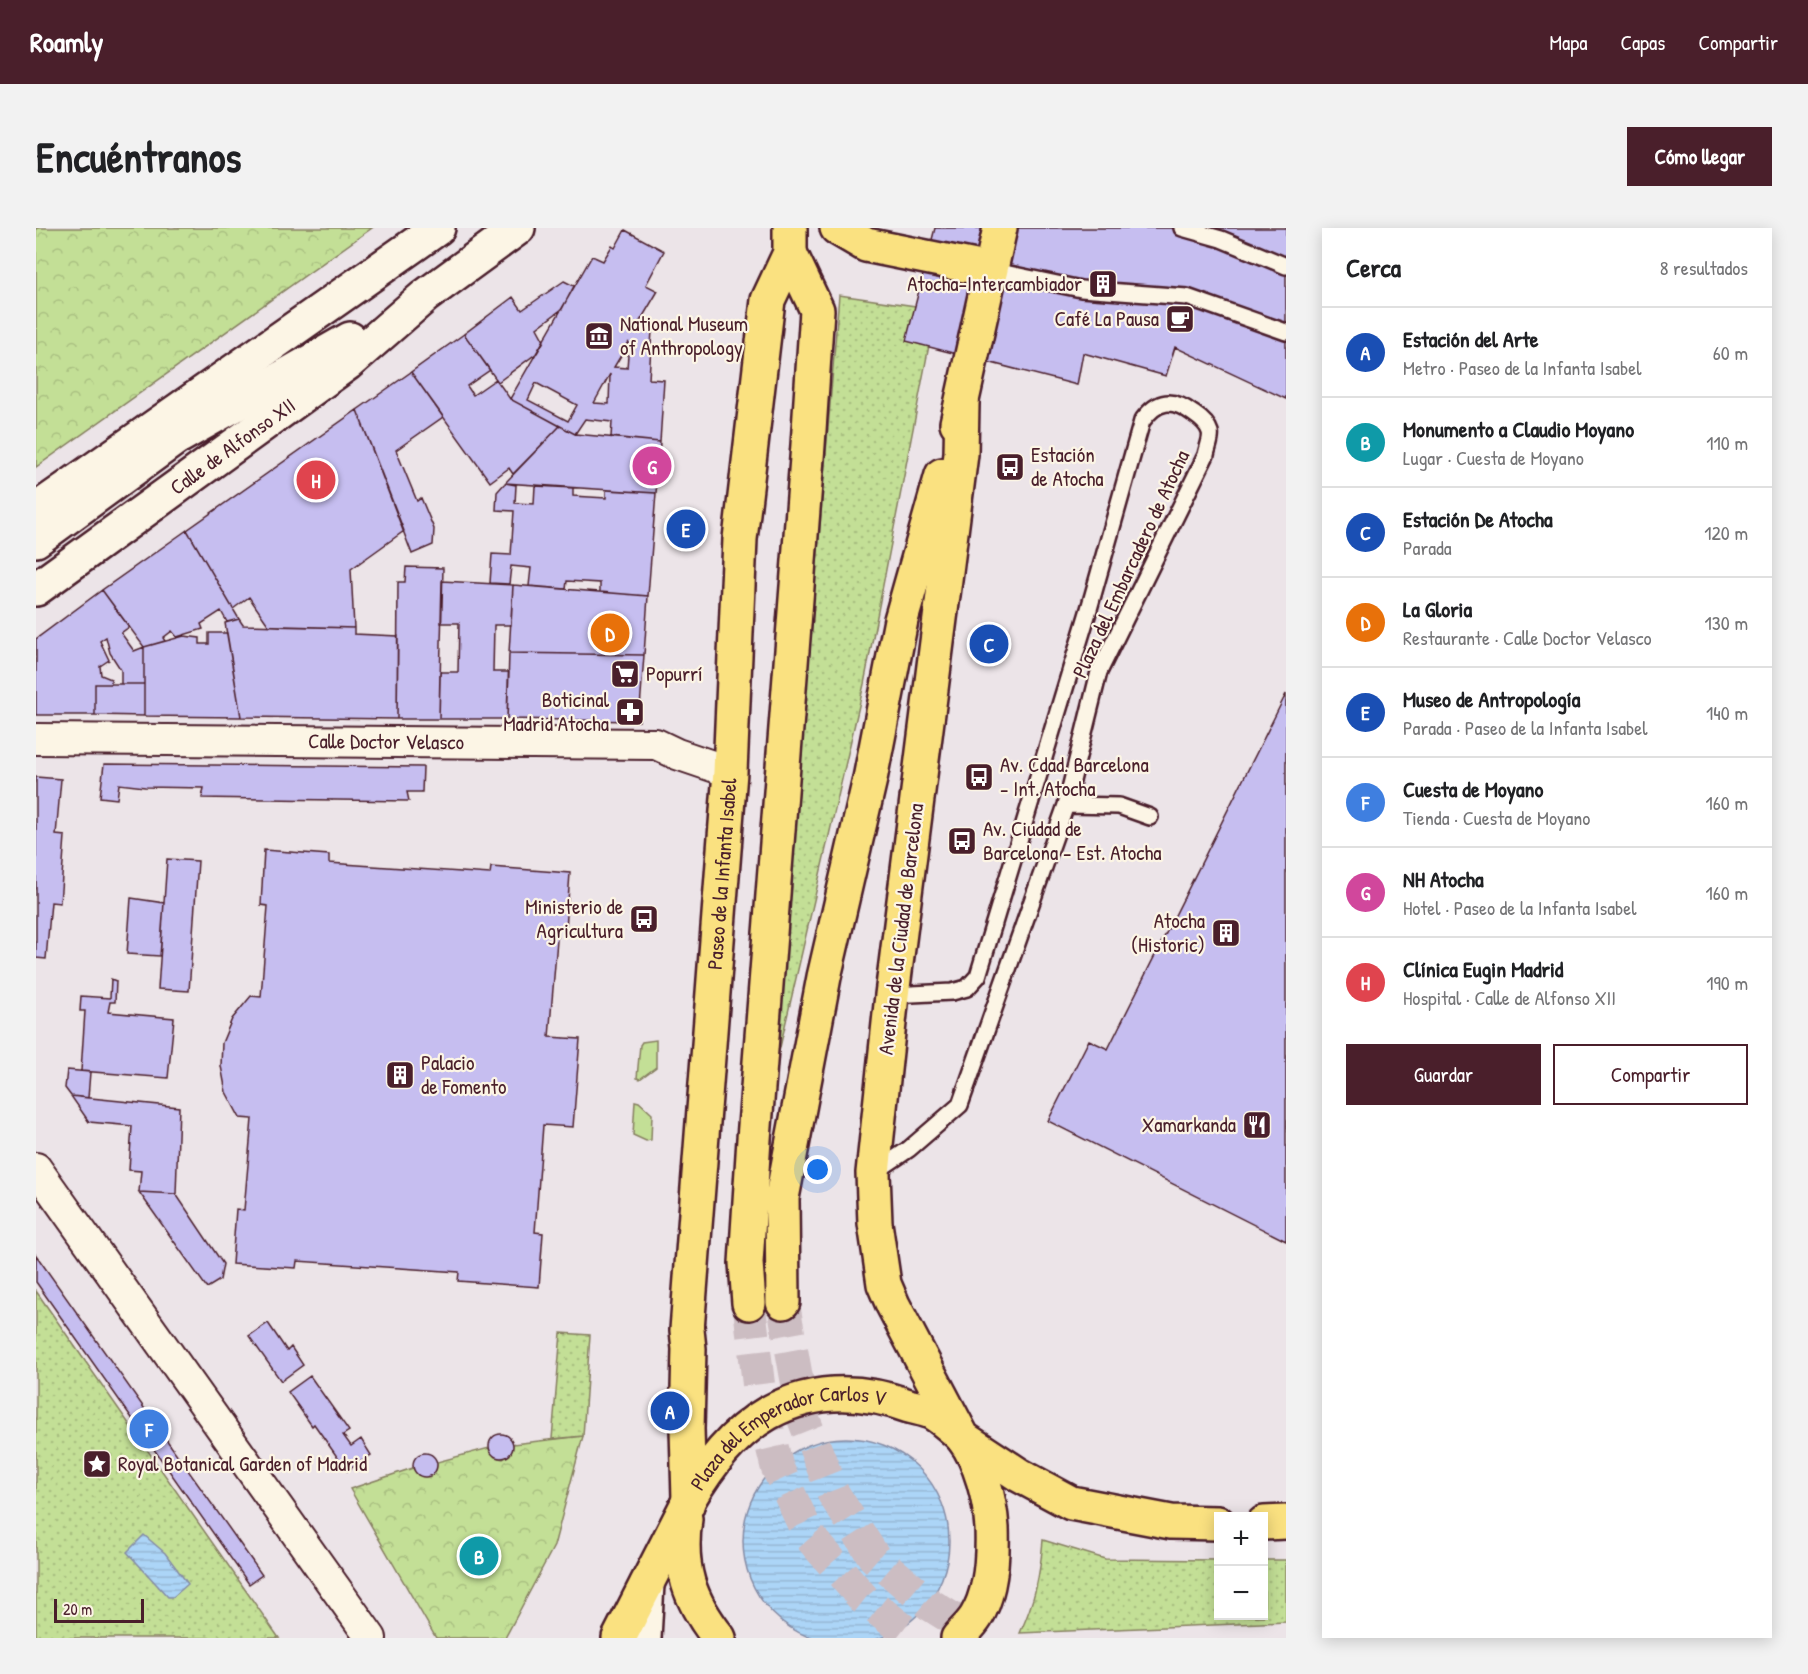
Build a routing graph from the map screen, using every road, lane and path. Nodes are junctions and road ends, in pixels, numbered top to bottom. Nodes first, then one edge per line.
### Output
1 (438, 228) edge
2 (518, 228) edge
3 (837, 228) edge
4 (1000, 228) edge
5 (1182, 228) edge
6 (790, 241) edge
7 (398, 256) junction
8 (1286, 266) edge
9 (990, 270) junction
10 (425, 296) junction
11 (1286, 332) edge
12 (962, 403) junction
13 (180, 436) junction
14 (36, 510) edge
15 (36, 540) edge
16 (36, 589) edge
17 (36, 739) edge
18 (730, 772) junction
19 (1066, 805) junction
20 (1150, 817) dead end
21 (892, 995) junction
22 (36, 1168) edge
23 (873, 1173) junction
24 (783, 1302) tunnel mouth
25 (749, 1303) tunnel mouth
26 (963, 1438) junction
27 (688, 1502) junction
28 (1286, 1522) edge
29 (1214, 1523) edge
30 (1268, 1523) edge
31 (647, 1584) junction
32 (371, 1638) edge
33 (619, 1638) edge
34 (644, 1638) edge
35 (719, 1638) edge
36 (958, 1638) edge

1 - 7 main road, Calle de Alfonso XII
2 - 10 main road, Calle de Alfonso XII
3 - 9 main road
4 - 9 main road, Avenida de la Ciudad de Barcelona
5 - 8 lane
6 - 18 main road, Paseo de la Infanta Isabel
6 - 25 main road, Paseo de la Infanta Isabel
7 - 13 main road, Calle de Alfonso XII
7 - 14 main road, Calle de Alfonso XII
9 - 11 lane
9 - 12 main road, Avenida de la Ciudad de Barcelona
10 - 13 main road, Calle de Alfonso XII
10 - 16 main road, Calle de Alfonso XII
12 - 21 main road, Avenida de la Ciudad de Barcelona
12 - 24 main road, Avenida de la Ciudad de Barcelona
13 - 15 main road, Calle de Alfonso XII
17 - 18 street, Calle Doctor Velasco
18 - 27 main road, Paseo de la Infanta Isabel
19 - 20 lane
19 - 21 lane, Plaza del Embarcadero de Atocha
19 - 23 lane, Plaza del Embarcadero de Atocha
21 - 23 main road, Avenida de la Ciudad de Barcelona
22 - 32 street
23 - 26 main road, Avenida de la Ciudad de Barcelona
26 - 27 main road, Plaza del Emperador Carlos V
26 - 29 main road, Plaza del Emperador Carlos V
26 - 36 main road, Plaza del Emperador Carlos V
27 - 31 main road
27 - 35 main road, Plaza del Emperador Carlos V
28 - 30 main road
31 - 33 main road
31 - 34 main road

